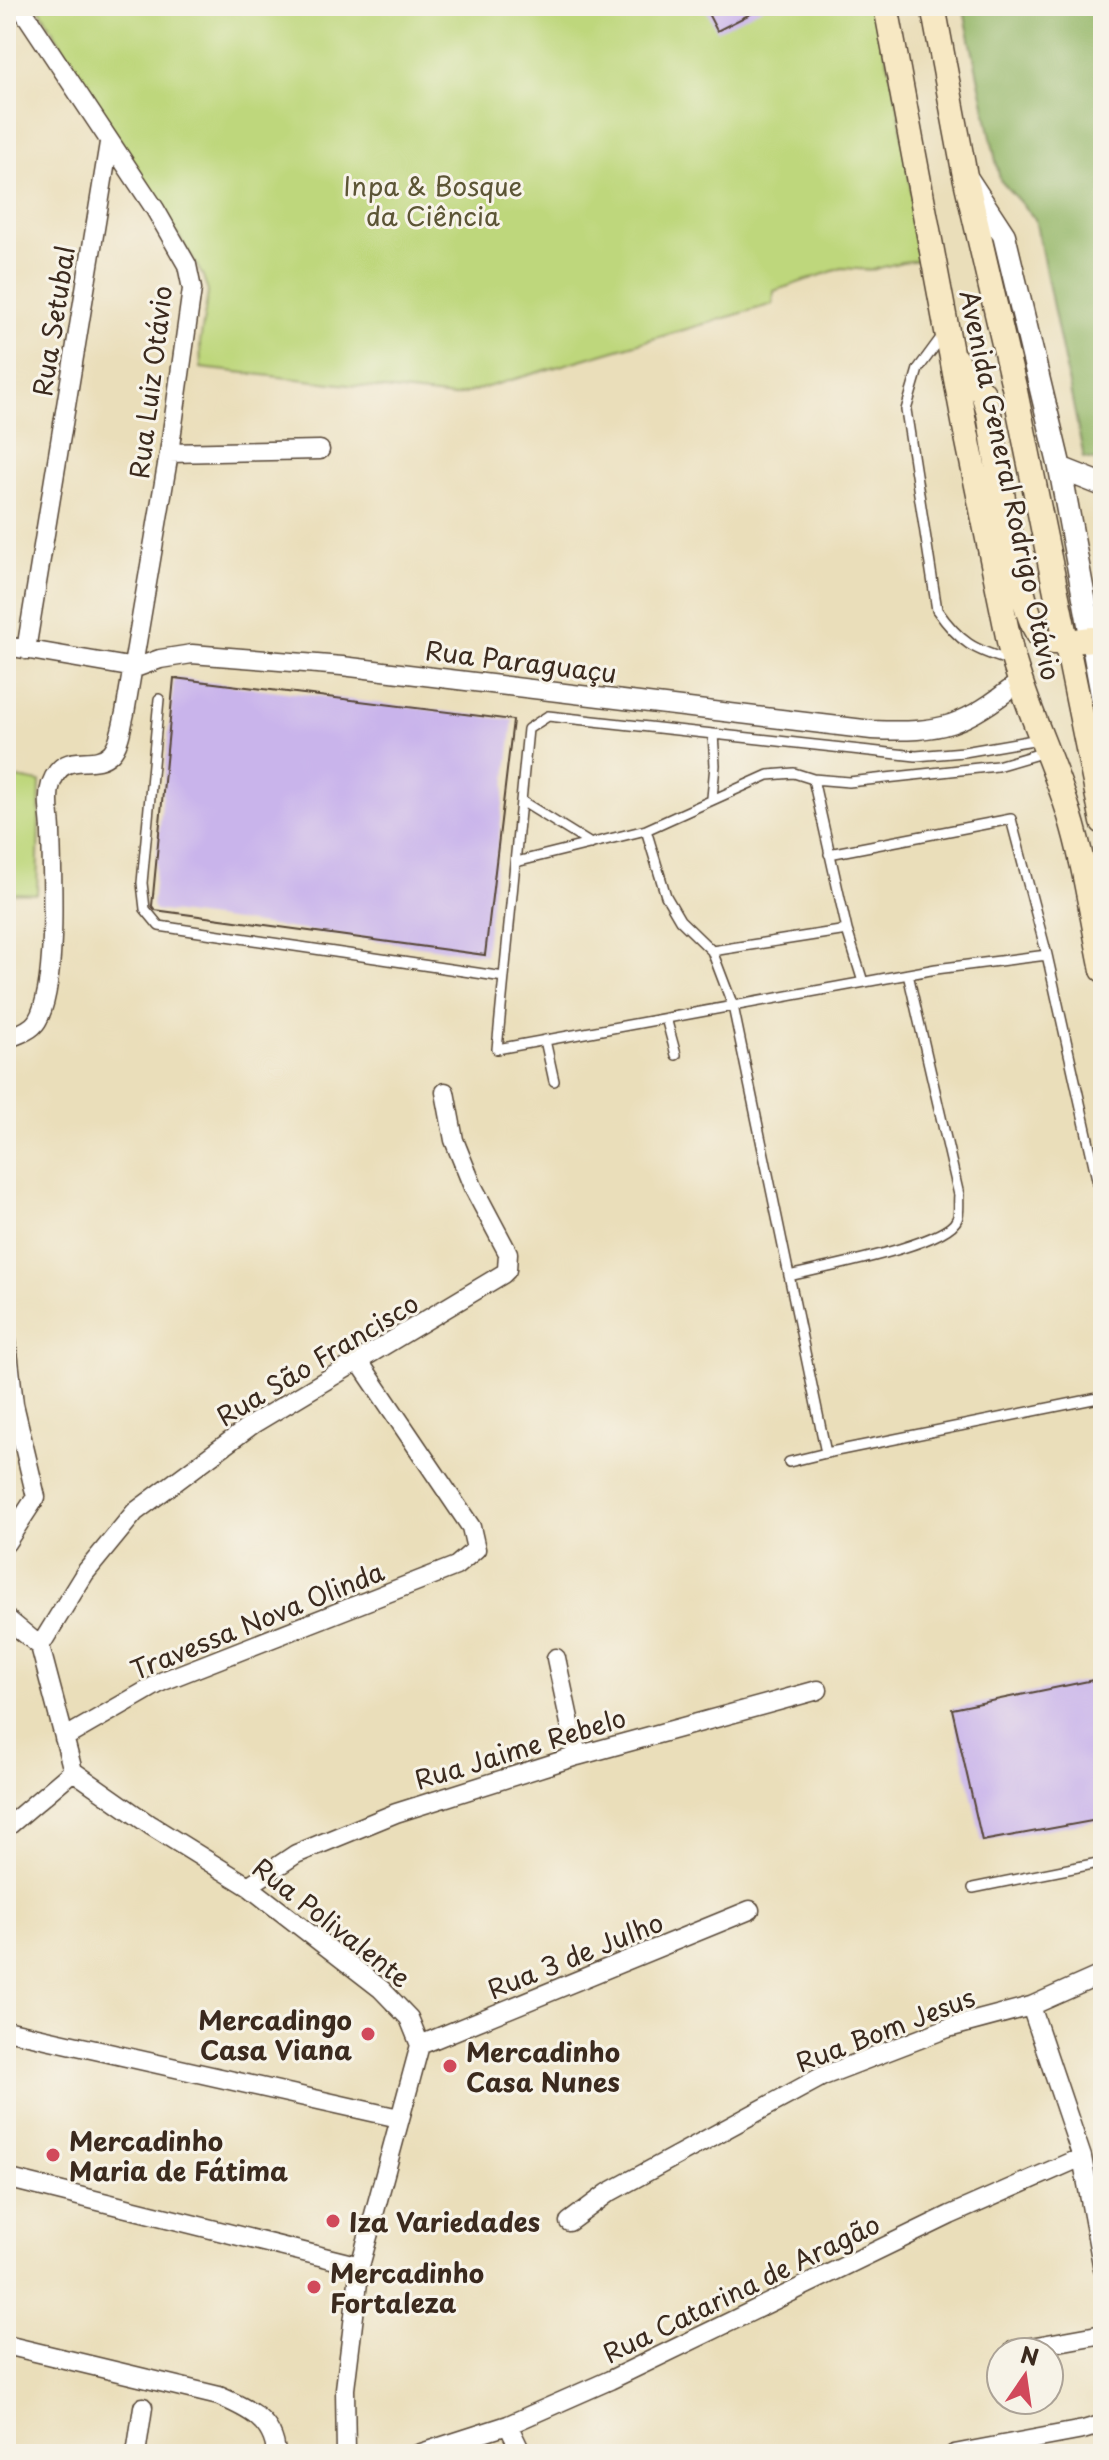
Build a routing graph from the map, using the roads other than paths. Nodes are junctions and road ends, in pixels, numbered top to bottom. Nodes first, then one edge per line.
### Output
1 (9, 6) edge
2 (20, 6) edge
3 (886, 6) edge
4 (933, 6) edge
5 (6, 23) edge
6 (109, 143) junction
7 (965, 176) junction
8 (948, 329) junction
9 (954, 358) junction
10 (320, 450) dead end
11 (169, 453) junction
12 (1060, 468) junction
13 (1103, 485) edge
14 (1098, 638) edge
15 (1065, 641) junction
16 (6, 646) edge
17 (26, 650) junction
18 (135, 668) junction
19 (1017, 672) junction
20 (159, 699) dead end
21 (1103, 700) edge
22 (713, 734) junction
23 (1045, 745) junction
24 (1103, 776) edge
25 (813, 779) junction
26 (712, 798) junction
27 (523, 802) junction
28 (1102, 818) edge
29 (646, 830) junction
30 (591, 844) junction
31 (829, 854) junction
32 (516, 862) junction
33 (847, 930) junction
34 (712, 951) junction
35 (1047, 955) junction
36 (1103, 970) edge
37 (908, 974) junction
38 (504, 977) junction
39 (863, 982) junction
40 (733, 1006) junction
41 (666, 1018) junction
42 (6, 1039) edge
43 (545, 1040) junction
44 (676, 1055) dead end
45 (554, 1081) dead end
46 (445, 1092) dead end
47 (1103, 1206) edge
48 (789, 1276) junction
49 (6, 1334) edge
50 (358, 1360) junction
51 (1103, 1397) edge
52 (10, 1406) edge
53 (826, 1453) junction
54 (789, 1462) dead end
55 (6, 1543) edge
56 (6, 1618) edge
57 (40, 1646) junction
58 (556, 1658) dead end
59 (818, 1690) dead end
60 (64, 1738) junction
61 (577, 1756) junction
62 (73, 1771) junction
63 (6, 1828) edge
64 (1103, 1862) edge
65 (248, 1886) junction
66 (973, 1888) dead end
67 (750, 1910) dead end
68 (1103, 1974) edge
69 (1031, 2006) junction
70 (6, 2030) edge
71 (420, 2045) junction
72 (399, 2118) junction
73 (1082, 2157) junction
74 (6, 2178) edge
75 (569, 2222) dead end
76 (360, 2266) junction
77 (1103, 2269) edge
78 (1103, 2334) edge
79 (1065, 2341) edge
80 (6, 2345) edge
81 (143, 2407) dead end
82 (1103, 2424) edge
83 (508, 2425) junction
84 (136, 2454) edge
85 (276, 2454) edge
86 (346, 2454) edge
87 (418, 2454) edge
88 (522, 2454) edge
89 (954, 2454) edge

1 - 5 street
2 - 6 street, Rua Luiz Otávio
3 - 8 main road, Avenida General Rodrigo Otávio
4 - 7 main road, Avenida General Rodrigo Otávio
6 - 11 street, Rua Luiz Otávio
6 - 17 street, Rua Setubal
7 - 12 street, Avenida General Rodrigo Otávio
7 - 15 main road, Avenida General Rodrigo Otávio
8 - 9 main road, Avenida General Rodrigo Otávio
8 - 19 lane
9 - 15 main road
9 - 19 main road, Avenida General Rodrigo Otávio
10 - 11 street
11 - 18 street, Rua Luiz Otávio
12 - 13 street
12 - 14 street, Avenida General Rodrigo Otávio
14 - 15 main road
14 - 21 street, Avenida General Rodrigo Otávio
15 - 28 main road, Avenida General Rodrigo Otávio
16 - 17 street, Rua Paraguaçu
17 - 18 street, Rua Paraguaçu
18 - 19 street, Rua Paraguaçu
18 - 42 street, Rua Luiz Otávio
19 - 23 main road, Avenida General Rodrigo Otávio
20 - 38 lane
22 - 23 lane
22 - 26 lane
22 - 27 lane
23 - 25 lane
23 - 36 main road, Avenida General Rodrigo Otávio
24 - 28 street, Avenida General Rodrigo Otávio
25 - 26 lane
25 - 31 lane
26 - 29 lane
27 - 30 lane
27 - 32 lane
29 - 30 lane
29 - 34 lane
30 - 32 lane
31 - 33 lane
31 - 35 lane
32 - 38 lane
33 - 34 lane
33 - 39 lane
34 - 40 lane
35 - 37 lane
35 - 47 lane
37 - 39 lane
37 - 48 lane
38 - 43 lane
39 - 40 lane
40 - 41 lane
40 - 48 lane
41 - 43 lane
41 - 44 lane
43 - 45 lane
46 - 50 street, Rua São Francisco
48 - 53 lane
49 - 52 street
50 - 57 street, Rua São Francisco
50 - 60 street, Travessa Nova Olinda
51 - 53 lane
52 - 55 street
53 - 54 lane
56 - 57 street
57 - 60 street
58 - 61 street
59 - 61 street, Rua Jaime Rebelo
60 - 62 street
61 - 65 street, Rua Jaime Rebelo
62 - 63 street
62 - 65 street, Rua Polivalente
64 - 66 lane
65 - 71 street, Rua Polivalente
67 - 71 street, Rua 3 de Julho
68 - 69 street, Rua Bom Jesus
69 - 73 street
69 - 75 street, Rua Bom Jesus
70 - 72 street
71 - 72 street
72 - 76 street
73 - 77 street
73 - 83 street, Rua Catarina de Aragão
74 - 76 street
76 - 86 street
78 - 79 street
80 - 85 street
81 - 84 street
82 - 89 street
83 - 87 street, Rua Catarina de Aragão
83 - 88 street

